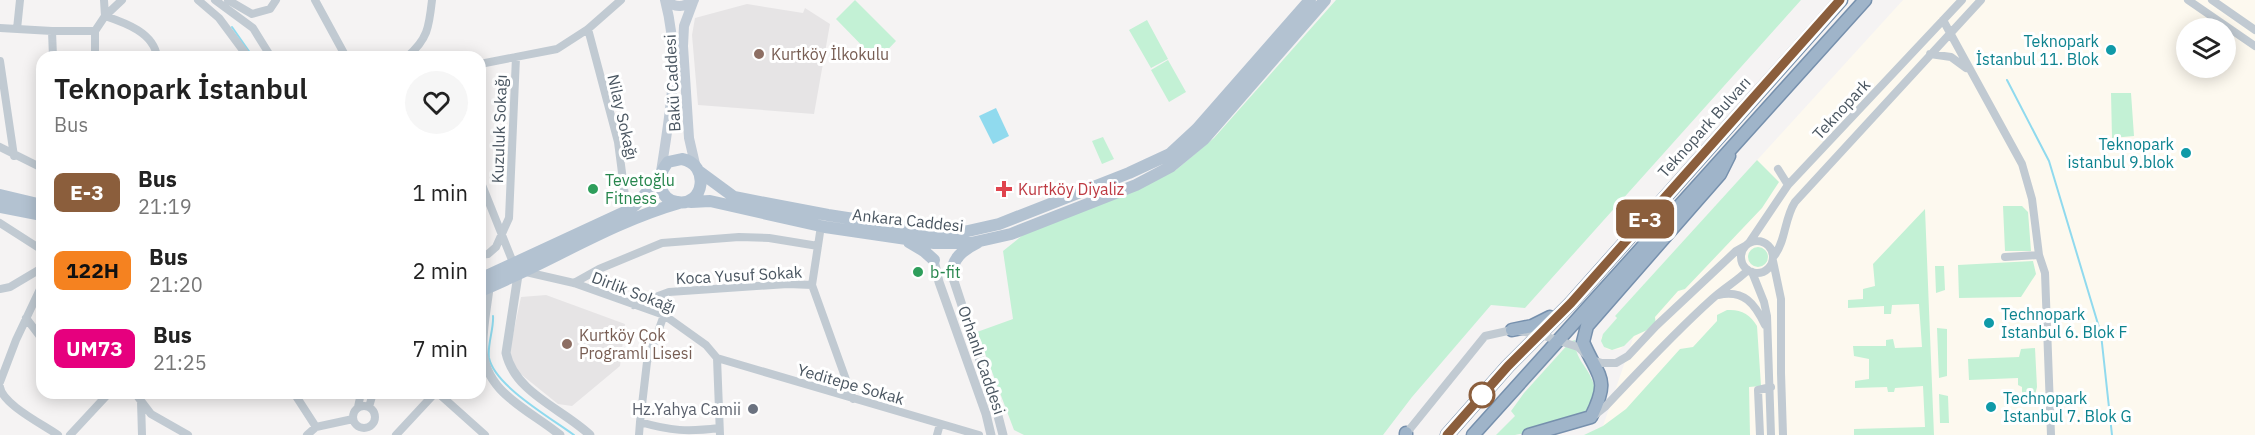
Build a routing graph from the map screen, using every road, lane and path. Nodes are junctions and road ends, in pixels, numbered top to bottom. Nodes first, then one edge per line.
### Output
1 (20, 0) edge
2 (104, 0) edge
3 (122, 0) edge
4 (198, 0) edge
5 (215, 0) edge
6 (228, 0) edge
7 (276, 0) edge
8 (315, 0) edge
9 (432, 0) edge
10 (621, 0) edge
11 (665, 0) edge
12 (1310, 0) edge
13 (1325, 0) edge
14 (1840, 0) edge
15 (1865, 0) edge
16 (1962, 0) edge
17 (1981, 0) edge
18 (2188, 0) edge
19 (2212, 0) edge
20 (694, 1) edge
21 (105, 16) junction
22 (1943, 20) junction
23 (0, 28) edge
24 (17, 29) junction
25 (588, 29) junction
26 (2255, 30) edge
27 (95, 31) junction
28 (52, 32) junction
29 (1951, 32) junction
30 (2255, 46) edge
31 (53, 51) edge
32 (95, 51) edge
33 (156, 51) edge
34 (244, 51) edge
35 (267, 51) edge
36 (343, 51) edge
37 (414, 51) edge
38 (1930, 54) junction
39 (516, 57) junction
40 (0, 61) edge
41 (486, 63) edge
42 (1970, 71) junction
43 (1735, 143) junction
44 (0, 147) edge
45 (14, 156) junction
46 (36, 165) edge
47 (697, 168) junction
48 (1778, 169) dead end
49 (660, 175) junction
50 (1788, 185) junction
51 (0, 195) edge
52 (486, 195) edge
53 (685, 202) junction
54 (36, 204) edge
55 (0, 207) edge
56 (627, 211) junction
57 (36, 214) edge
58 (0, 223) edge
59 (821, 226) junction
60 (502, 236) junction
61 (948, 237) junction
62 (902, 238) junction
63 (981, 241) junction
64 (934, 243) junction
65 (1747, 245) junction
66 (36, 246) edge
67 (818, 246) junction
68 (486, 255) edge
69 (2039, 255) junction
70 (2005, 257) dead end
71 (1773, 259) junction
72 (934, 260) junction
73 (2043, 265) junction
74 (519, 270) junction
75 (36, 271) edge
76 (1750, 271) junction
77 (952, 275) junction
78 (574, 283) junction
79 (486, 285) edge
80 (812, 285) junction
81 (0, 289) edge
82 (36, 297) edge
83 (1714, 297) junction
84 (1571, 303) junction
85 (634, 305) junction
86 (664, 315) junction
87 (26, 318) junction
88 (1512, 330) junction
89 (36, 331) edge
90 (1768, 331) junction
91 (1538, 334) junction
92 (1560, 340) junction
93 (717, 358) junction
94 (1592, 360) junction
95 (486, 364) edge
96 (0, 379) edge
97 (0, 387) edge
98 (1771, 387) junction
99 (103, 399) edge
100 (298, 399) edge
101 (360, 399) edge
102 (371, 399) edge
103 (430, 399) edge
104 (443, 399) edge
105 (853, 399) junction
106 (141, 401) joint
107 (358, 407) junction
108 (369, 407) junction
109 (1591, 417) junction
110 (353, 419) junction
111 (640, 422) junction
112 (940, 424) junction
113 (316, 427) junction
114 (368, 431) edge
115 (720, 432) edge
116 (1406, 434) edge
117 (58, 435) edge
118 (70, 435) edge
119 (142, 435) edge
120 (188, 435) edge
121 (307, 435) edge
122 (396, 435) edge
123 (485, 435) edge
124 (560, 435) edge
125 (590, 435) edge
126 (639, 435) edge
127 (937, 435) edge
128 (979, 435) edge
129 (991, 435) edge
130 (1003, 435) edge
131 (1447, 435) edge
132 (1473, 435) edge
133 (1529, 435) edge
134 (1760, 435) edge
135 (1771, 435) edge
136 (1783, 435) edge
137 (2046, 435) edge
138 (2051, 435) edge

1 - 24 street
2 - 21 street
3 - 21 street
4 - 34 street
5 - 35 street
6 - 7 street
8 - 36 street
9 - 37 street
10 - 25 street
11 - 20 main road, Bakü Caddesi
11 - 49 main road, Bakü Caddesi
12 - 61 main road, Ankara Caddesi
13 - 63 main road, Ankara Caddesi
14 - 84 highway, Teknopark Bulvarı
15 - 43 highway, Teknopark Bulvarı
16 - 22 street, Teknopark
17 - 29 street, Teknopark
18 - 30 street
19 - 26 street
20 - 47 main road, Bakü Caddesi
21 - 27 street
21 - 33 street
22 - 29 street
22 - 50 street, Teknopark
23 - 24 street
24 - 28 street
25 - 39 street
25 - 56 street, Nilay Sokağı
27 - 28 street
27 - 32 street
28 - 31 street
29 - 38 street, Teknopark
29 - 42 street
38 - 42 street
38 - 71 street, Teknopark
39 - 41 street
39 - 60 street, Kuzuluk Sokağı
40 - 45 street
42 - 69 street
43 - 92 highway, Teknopark Bulvarı
43 - 94 highway
44 - 45 street
45 - 46 street
47 - 49 main road
47 - 53 main road
47 - 61 main road, Ankara Caddesi
48 - 50 street
49 - 53 main road
49 - 56 main road, Ankara Caddesi
50 - 65 street, Teknopark
51 - 54 main road
52 - 60 street
53 - 59 main road, Ankara Caddesi
53 - 74 main road, Ankara Caddesi
55 - 57 main road
56 - 74 main road, Ankara Caddesi
58 - 66 street
59 - 62 main road, Ankara Caddesi
59 - 67 street
60 - 68 street
60 - 74 street
61 - 63 main road, Ankara Caddesi
61 - 64 main road, Ankara Caddesi
61 - 77 main road
62 - 64 main road, Ankara Caddesi
62 - 72 main road
63 - 77 main road
64 - 72 main road
65 - 71 street
65 - 76 street
65 - 94 street, Teknopark
67 - 78 street
67 - 80 street
69 - 70 street
69 - 73 street
71 - 76 street
71 - 136 street
72 - 129 street, Orhanlı Caddesi
73 - 137 street
73 - 138 street
74 - 78 street, Dirlik Sokağı
74 - 79 main road, Ankara Caddesi
74 - 125 street
75 - 81 street
76 - 83 street
76 - 90 street
77 - 130 street, Orhanlı Caddesi
78 - 85 street, Dirlik Sokağı
80 - 85 street, Koca Yusuf Sokak
80 - 105 street
82 - 87 street
83 - 90 street
83 - 109 street
84 - 88 highway
84 - 91 highway, Teknopark Bulvarı
85 - 86 street, Dirlik Sokağı
86 - 93 street, Dirlik Sokağı
86 - 111 street
87 - 89 street
87 - 96 street
88 - 91 street
88 - 116 street
90 - 98 street
91 - 92 street
91 - 131 highway, Teknopark Bulvarı
92 - 94 street
92 - 132 highway, Teknopark Bulvarı
93 - 105 street, Yeditepe Sokak
93 - 115 street
94 - 109 highway
95 - 124 street
97 - 117 street
98 - 134 street
98 - 135 street
99 - 118 street
100 - 113 street
101 - 107 street
102 - 108 street
103 - 122 street
104 - 123 street
105 - 112 street, Yeditepe Sokak
106 - 119 street
106 - 120 street
107 - 108 street
107 - 110 street
108 - 114 street
109 - 133 highway
110 - 113 street
110 - 114 street
111 - 115 street
111 - 126 street
112 - 127 street
112 - 128 street, Yeditepe Sokak
113 - 121 street

